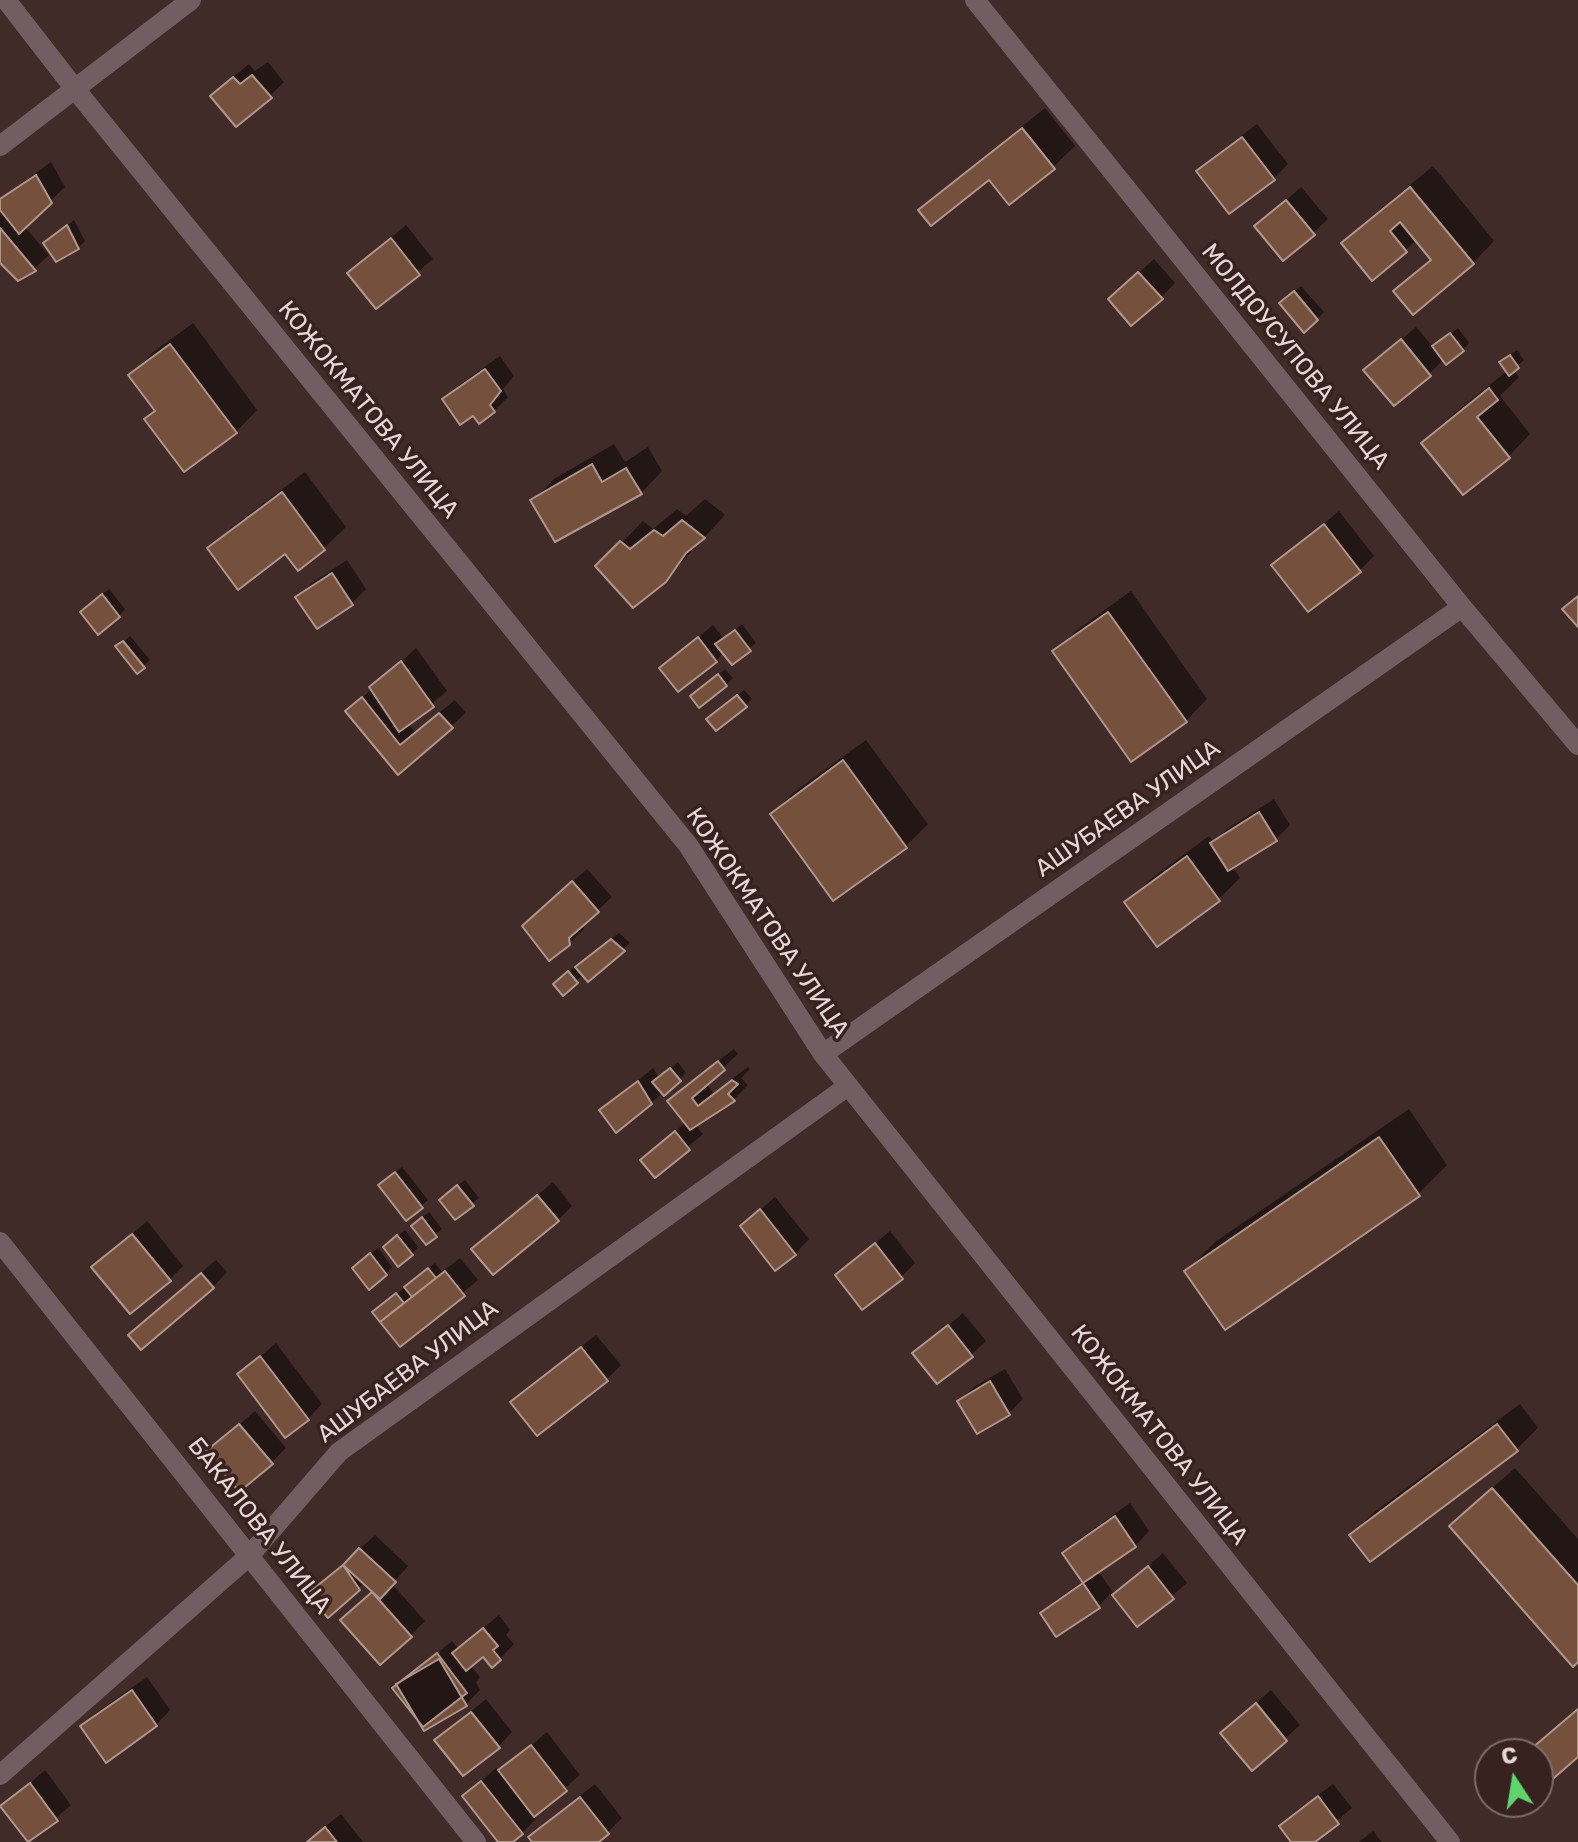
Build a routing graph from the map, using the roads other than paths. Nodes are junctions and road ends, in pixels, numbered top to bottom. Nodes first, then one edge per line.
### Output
1 (6, 0) edge
2 (191, 0) edge
3 (975, 0) edge
4 (75, 89) junction
5 (0, 146) edge
6 (1462, 607) junction
7 (1578, 745) edge
8 (823, 1054) junction
9 (848, 1086) junction
10 (0, 1242) edge
11 (249, 1556) junction
12 (0, 1775) edge
13 (476, 1842) edge
14 (1450, 1842) edge

1 - 4 street, КОЖОКМАТОВА УЛИЦА
2 - 4 street
3 - 6 street, МОЛДОУСУПОВА УЛИЦА
4 - 5 street
4 - 8 street, КОЖОКМАТОВА УЛИЦА
6 - 7 street, МОЛДОУСУПОВА УЛИЦА
6 - 8 street, АШУБАЕВА УЛИЦА
8 - 9 street, КОЖОКМАТОВА УЛИЦА
9 - 11 street, АШУБАЕВА УЛИЦА
9 - 14 street, КОЖОКМАТОВА УЛИЦА
10 - 11 street, БАКАЛОВА УЛИЦА
11 - 12 street, АШУБАЕВА УЛИЦА
11 - 13 street, БАКАЛОВА УЛИЦА

